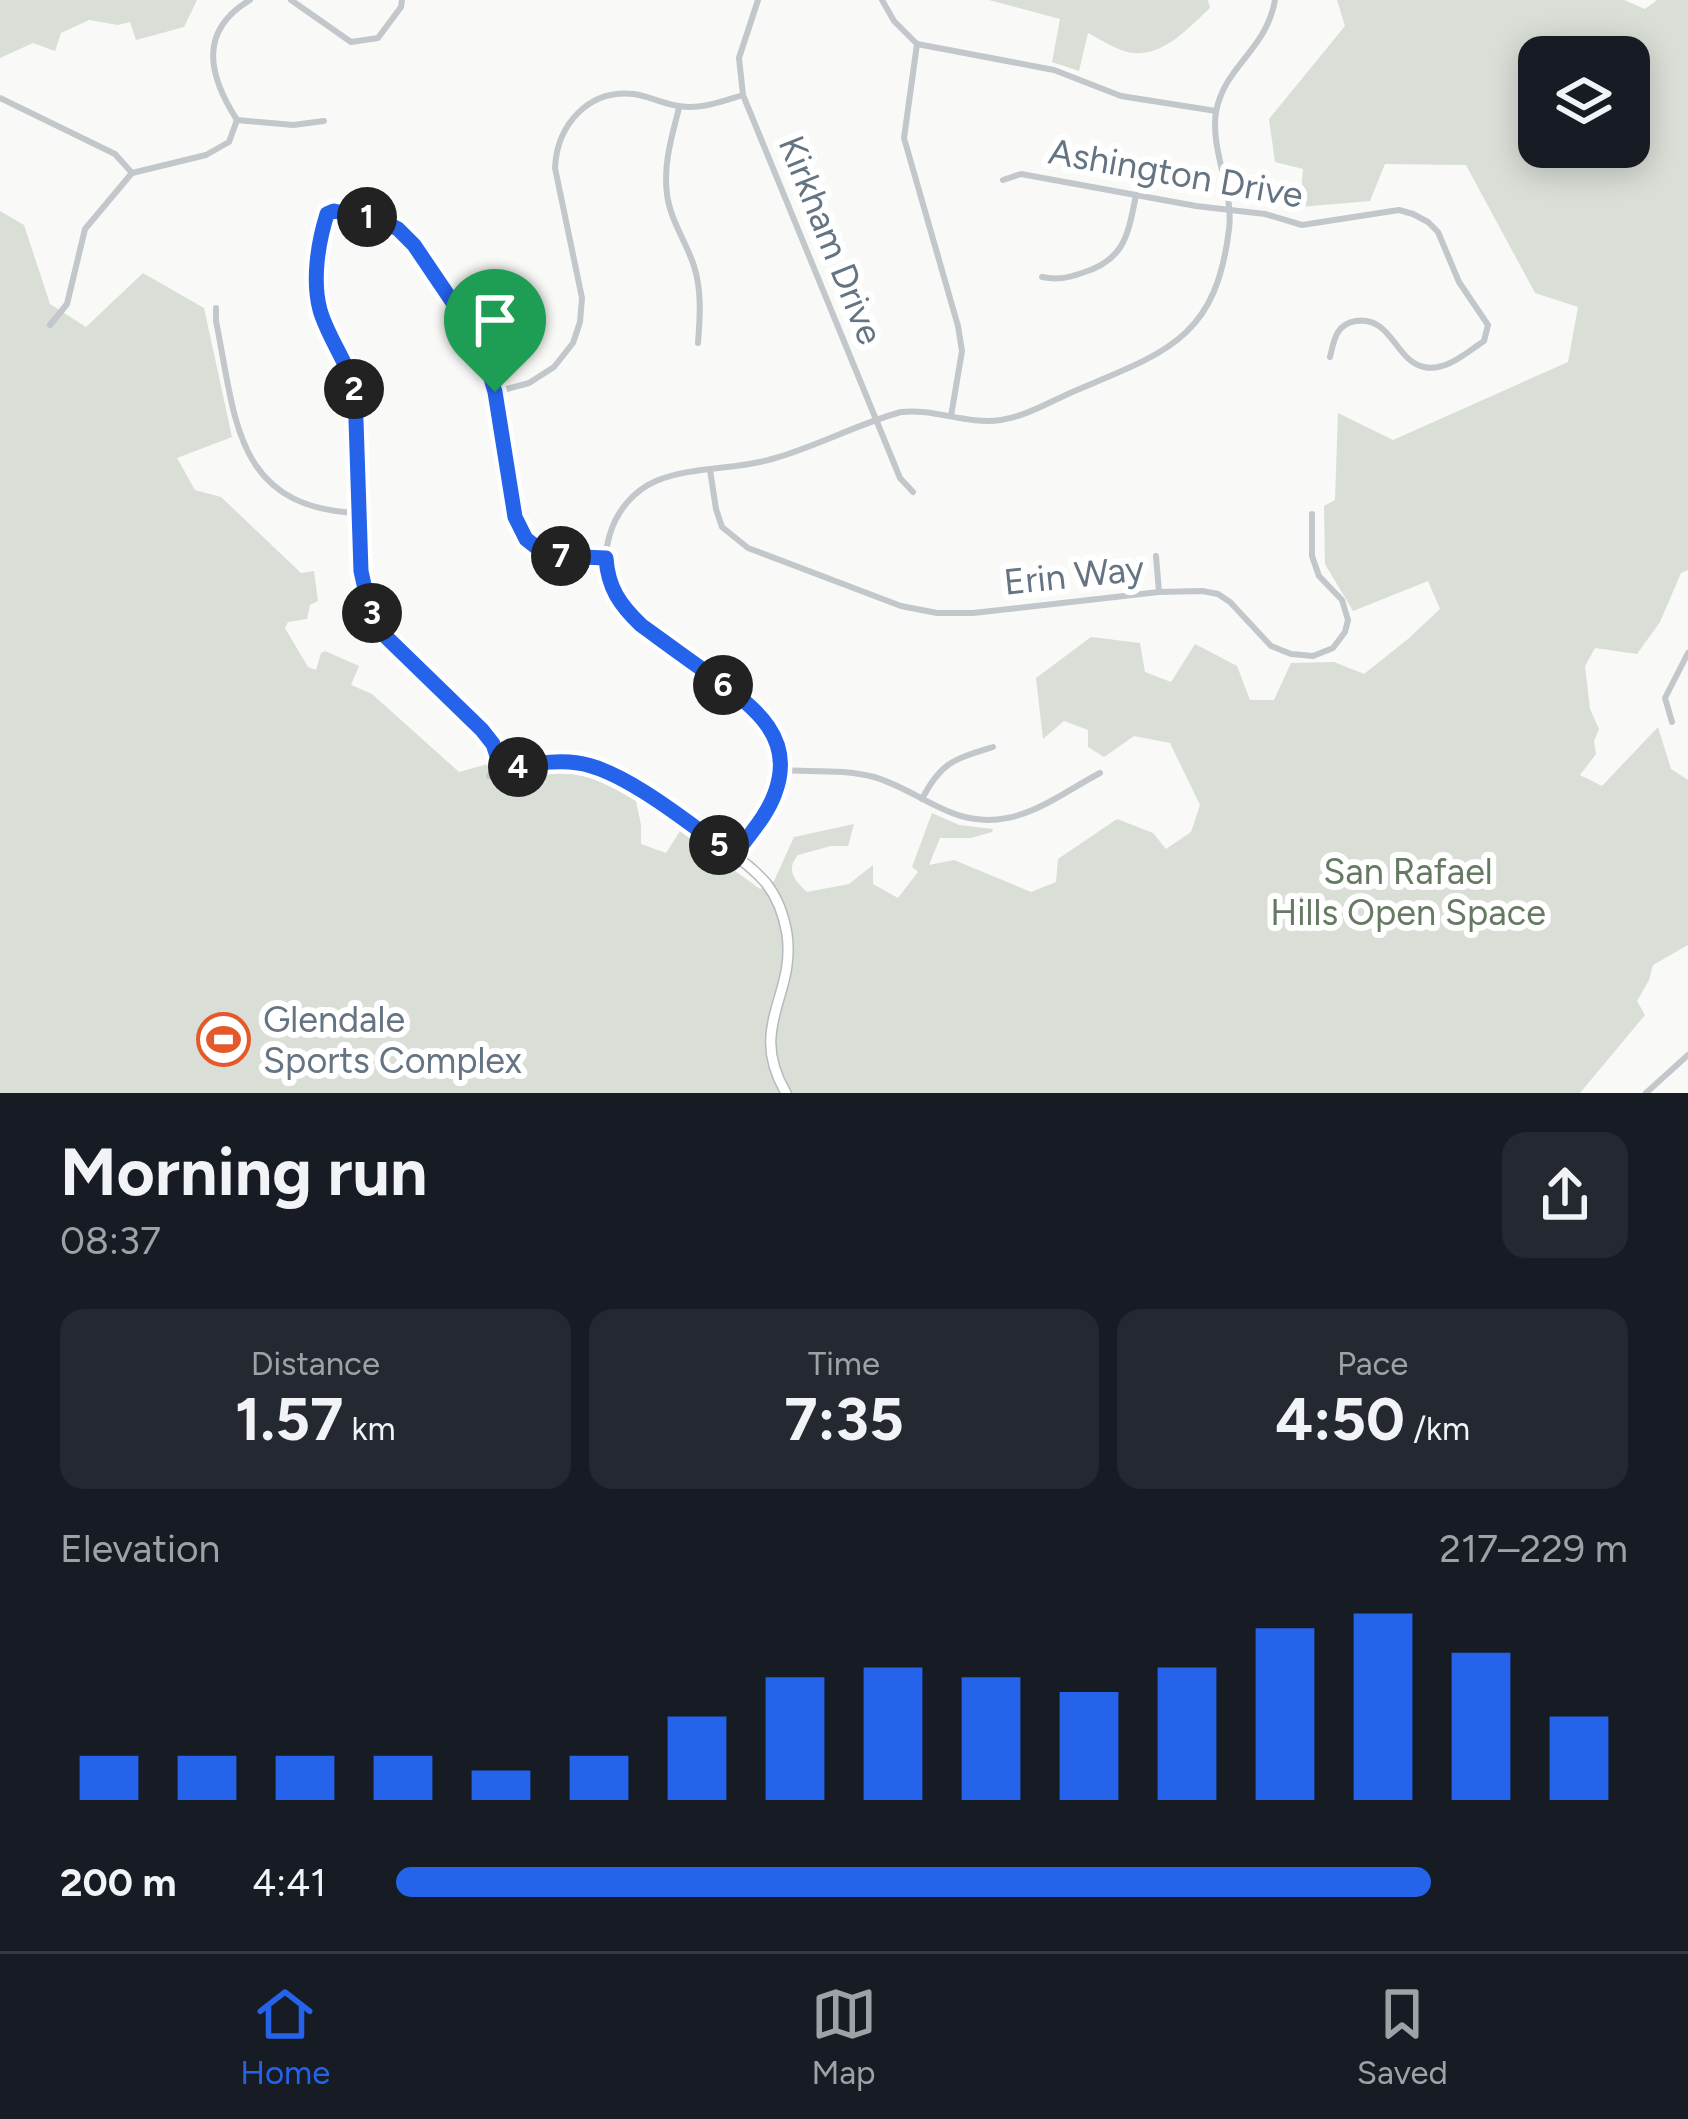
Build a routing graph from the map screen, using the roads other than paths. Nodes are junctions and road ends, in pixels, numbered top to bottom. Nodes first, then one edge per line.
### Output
1 (250, 0) edge
2 (291, 0) edge
3 (402, 0) edge
4 (758, 0) edge
5 (882, 0) edge
6 (1274, 0) edge
7 (917, 44) junction
8 (743, 95) junction
9 (0, 98) edge
10 (680, 107) junction
11 (1216, 111) junction
12 (237, 120) junction
13 (324, 121) dead end
14 (132, 173) junction
15 (1003, 180) dead end
16 (1136, 195) junction
17 (1231, 208) junction
18 (1042, 278) dead end
19 (216, 308) dead end
20 (50, 325) dead end
21 (698, 343) dead end
22 (1330, 357) dead end
23 (495, 392) junction
24 (951, 416) junction
25 (875, 419) junction
26 (710, 470) junction
27 (913, 491) dead end
28 (360, 513) junction
29 (1312, 514) dead end
30 (1156, 556) dead end
31 (606, 558) junction
32 (1160, 592) junction
33 (1688, 653) edge
34 (1672, 722) dead end
35 (992, 748) dead end
36 (780, 770) junction
37 (502, 771) junction
38 (1100, 773) dead end
39 (489, 776) dead end
40 (922, 799) junction
41 (734, 856) junction
42 (1688, 1054) edge
43 (786, 1093) edge
44 (1646, 1093) edge

1 - 12 street
2 - 3 street
4 - 8 street, Kirkham Drive
5 - 7 street
6 - 11 street
7 - 11 street
7 - 24 street
8 - 10 street
8 - 25 street, Kirkham Drive
9 - 14 street
10 - 21 street
10 - 23 street
11 - 17 street
12 - 13 street
12 - 14 street
14 - 20 street
15 - 16 street, Ashington Drive
16 - 17 street, Ashington Drive
16 - 18 street
17 - 22 street, Ashington Drive
17 - 24 street
19 - 28 street
23 - 28 street
23 - 31 street
24 - 25 street
25 - 26 street
25 - 27 street, Kirkham Drive
26 - 31 street
26 - 32 street, Erin Way
28 - 37 street
29 - 32 street, Erin Way
30 - 32 street
31 - 36 street
33 - 34 street
35 - 40 street
36 - 40 street
36 - 41 street
37 - 39 street
37 - 41 street
38 - 40 street
41 - 43 street
42 - 44 street

